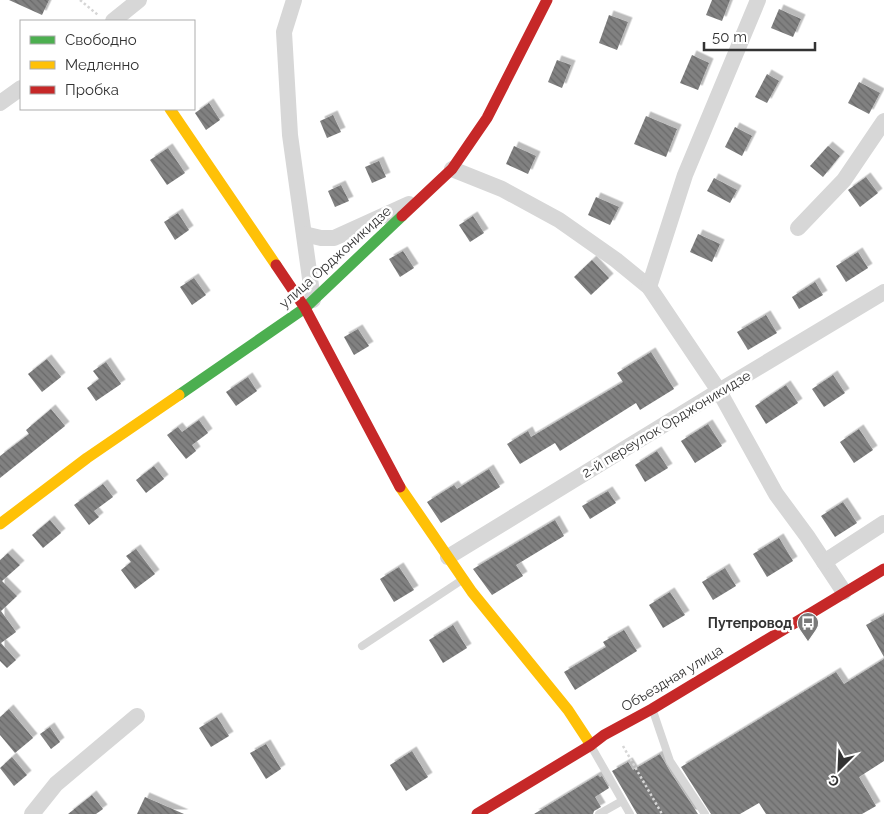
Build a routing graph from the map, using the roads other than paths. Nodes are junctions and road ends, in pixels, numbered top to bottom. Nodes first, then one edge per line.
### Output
1 (139, 0) edge
2 (294, 0) edge
3 (547, 0) edge
4 (758, 0) edge
5 (106, 19) edge
6 (20, 89) edge
7 (0, 103) edge
8 (171, 110) edge
9 (884, 121) edge
10 (452, 170) junction
11 (420, 199) junction
12 (798, 228) dead end
13 (304, 234) junction
14 (649, 287) junction
15 (884, 292) edge
16 (309, 304) junction
17 (719, 391) junction
18 (884, 523) edge
19 (0, 524) edge
20 (448, 557) junction
21 (824, 562) junction
22 (884, 569) edge
23 (464, 579) junction
24 (844, 592) junction
25 (362, 646) dead end
26 (652, 709) junction
27 (137, 716) dead end
28 (591, 745) junction
29 (622, 802) junction
30 (32, 814) edge
31 (477, 814) edge
32 (599, 814) edge
33 (630, 814) edge
34 (705, 814) edge

1 - 5 street
2 - 13 street
3 - 10 street, улица Орджоникидзе
4 - 14 street
6 - 7 street
8 - 16 street
9 - 12 street
10 - 11 street, улица Орджоникидзе
10 - 14 street
11 - 13 street
11 - 16 street, улица Орджоникидзе
13 - 16 street
14 - 17 street
15 - 17 street, 2-й переулок Орджоникидзе
16 - 19 street, улица Орджоникидзе
16 - 20 street
17 - 20 street, 2-й переулок Орджоникидзе
17 - 21 street
18 - 21 street
20 - 23 street
21 - 24 street
22 - 24 street, Объездная улица
23 - 25 lane
23 - 28 street
24 - 26 street, Объездная улица
26 - 28 street, Объездная улица
26 - 34 lane
27 - 30 street
28 - 29 lane
28 - 31 street, Объездная улица
29 - 32 lane
29 - 33 lane

